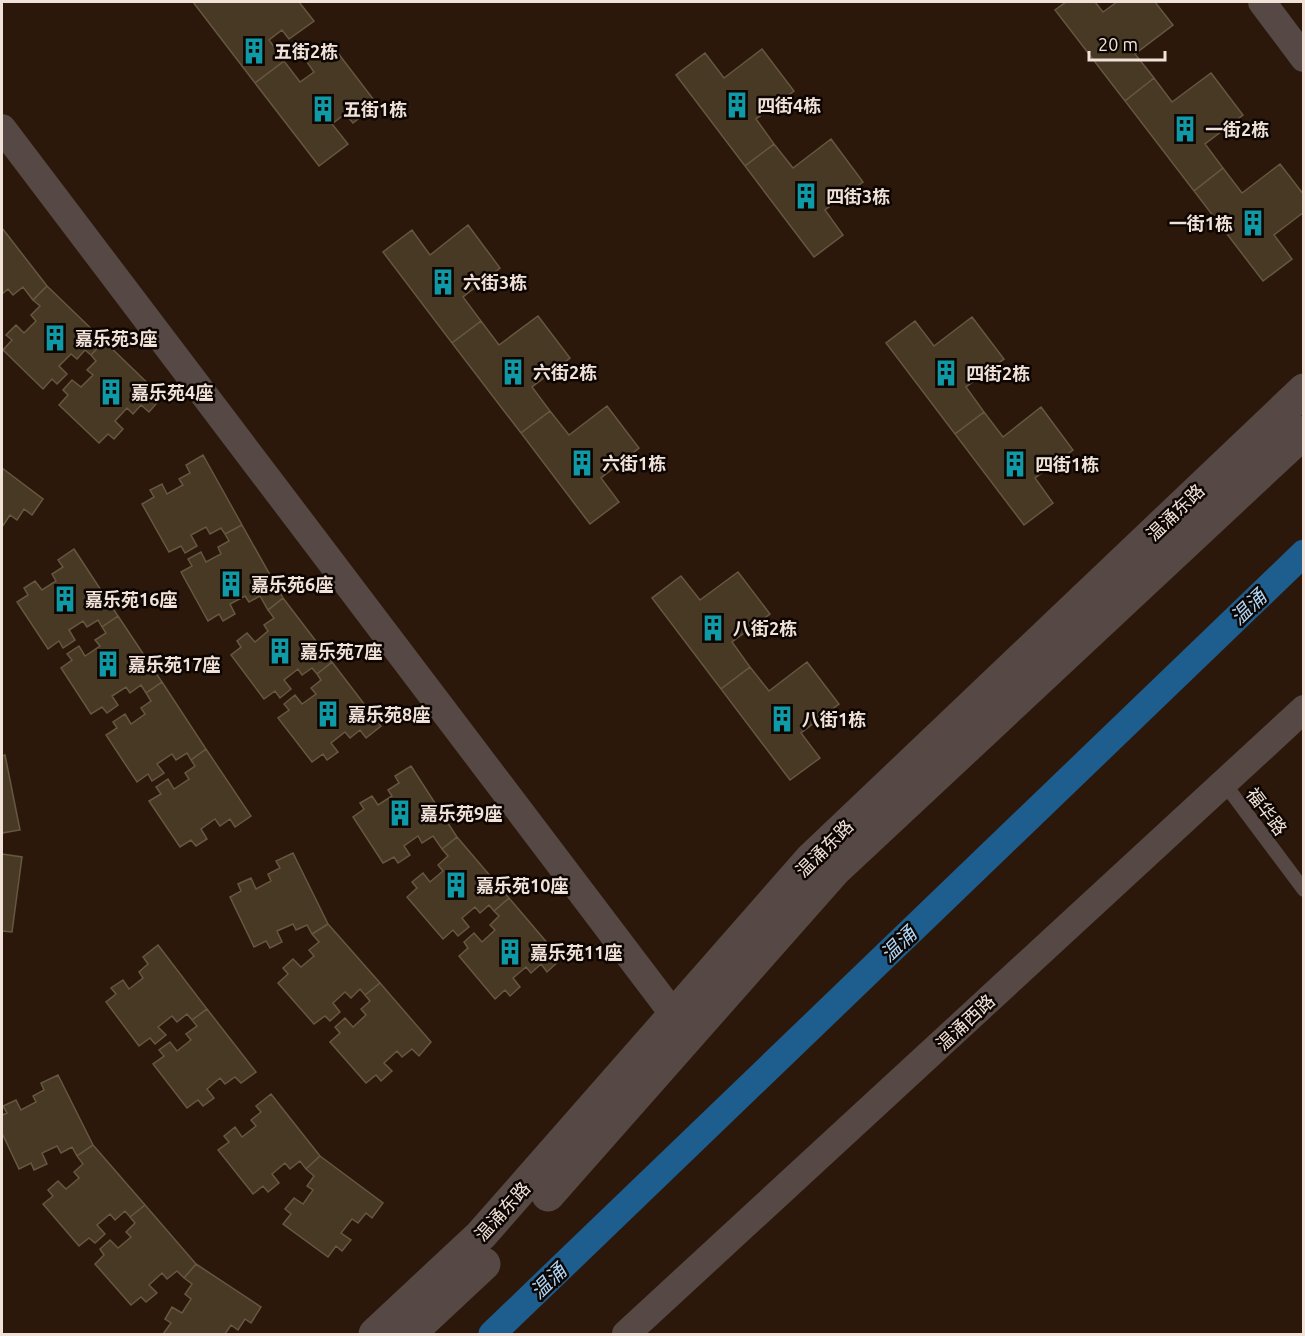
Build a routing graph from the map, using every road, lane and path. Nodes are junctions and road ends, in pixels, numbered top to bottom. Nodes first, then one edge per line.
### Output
1 (1262, 2) edge
2 (1304, 58) edge
3 (2, 128) edge
4 (1304, 390) edge
5 (1304, 432) edge
6 (1304, 710) edge
7 (1224, 783) junction
8 (1304, 890) edge
9 (683, 1026) junction
10 (375, 1335) edge
11 (409, 1335) edge
12 (626, 1335) edge

1 - 2 street
3 - 9 street
4 - 9 street, 温涌东路
5 - 9 street, 温涌东路
6 - 7 street, 温涌西路
7 - 8 lane, 福华路
7 - 12 street, 温涌西路
9 - 10 street, 温涌东路
9 - 11 street, 温涌东路

